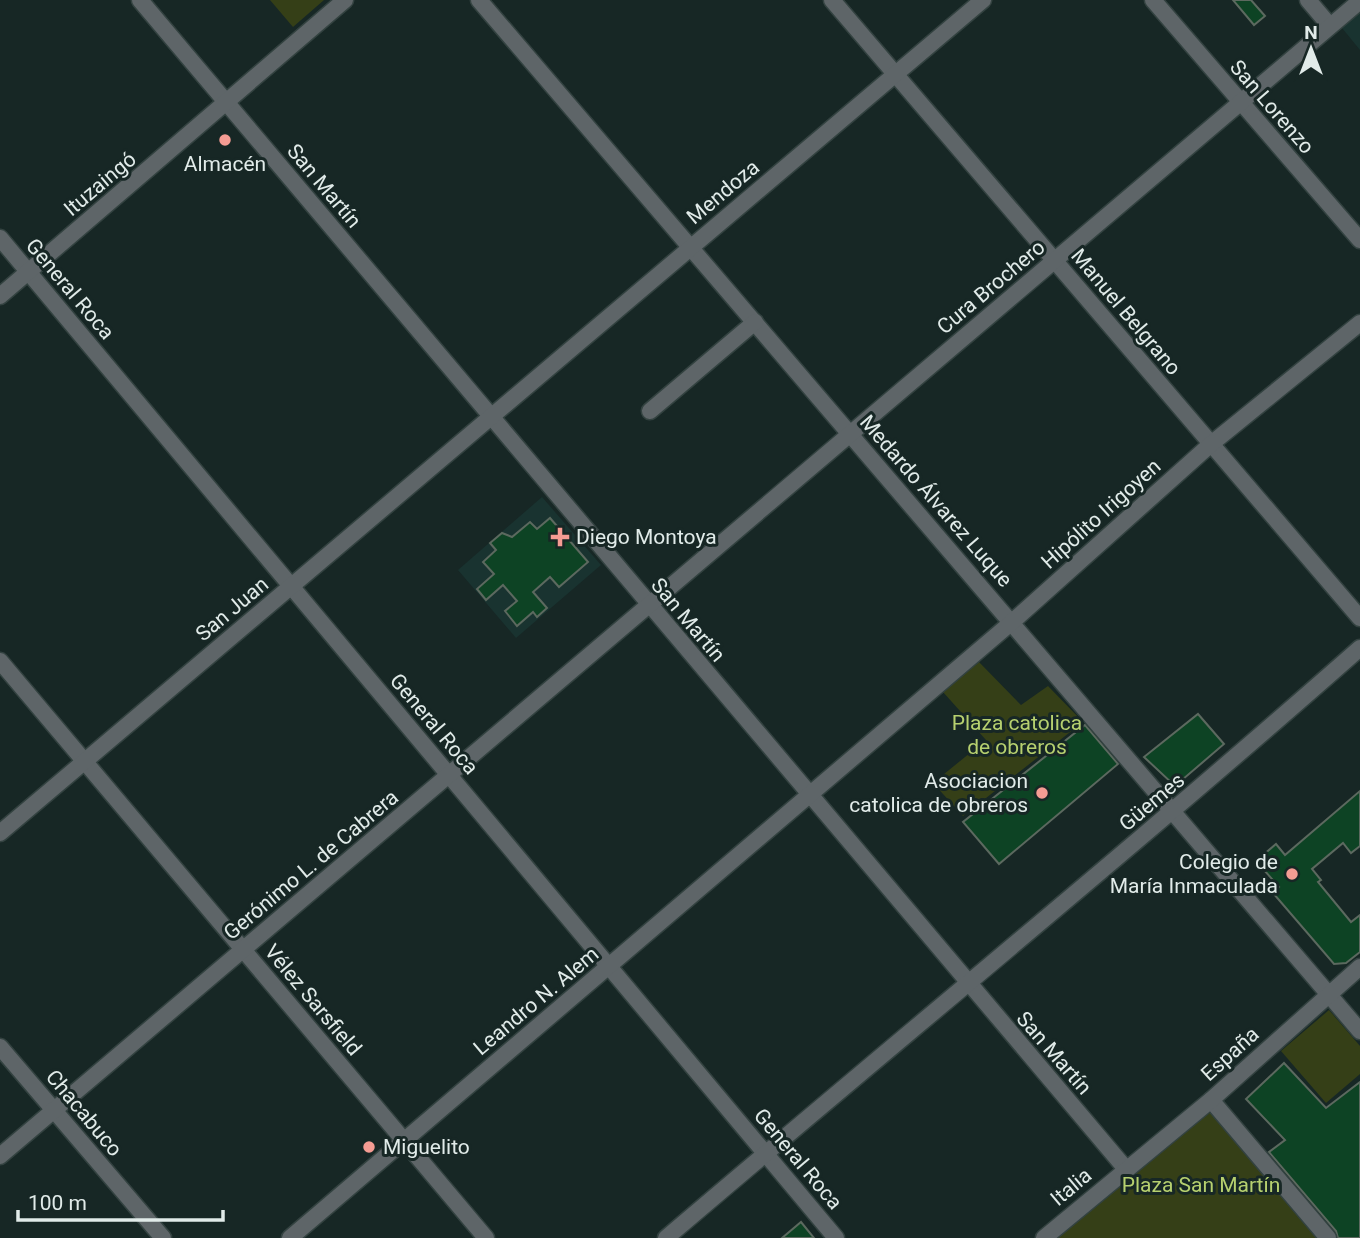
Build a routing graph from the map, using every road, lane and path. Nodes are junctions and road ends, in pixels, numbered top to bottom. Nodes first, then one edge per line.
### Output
1 (140, 0) edge
2 (345, 0) edge
3 (479, 0) edge
4 (832, 0) edge
5 (983, 0) edge
6 (1153, 0) edge
7 (1307, 0) edge
8 (1360, 1) edge
9 (1330, 26) junction
10 (895, 74) junction
11 (1240, 103) junction
12 (227, 104) junction
13 (0, 238) edge
14 (1360, 240) edge
15 (691, 247) junction
16 (1055, 260) junction
17 (28, 272) junction
18 (0, 296) edge
19 (755, 322) junction
20 (1360, 323) edge
21 (650, 411) dead end
22 (491, 417) junction
23 (850, 434) junction
24 (1211, 444) junction
25 (291, 586) junction
26 (649, 605) junction
27 (1360, 618) edge
28 (1012, 622) junction
29 (1360, 648) edge
30 (0, 661) edge
31 (84, 761) junction
32 (449, 775) junction
33 (809, 795) junction
34 (1174, 812) junction
35 (0, 833) edge
36 (243, 950) junction
37 (609, 966) junction
38 (1360, 967) edge
39 (966, 983) junction
40 (1329, 993) junction
41 (1360, 1031) edge
42 (0, 1047) edge
43 (1211, 1100) junction
44 (54, 1110) junction
45 (404, 1141) junction
46 (766, 1153) junction
47 (0, 1156) edge
48 (1126, 1169) junction
49 (163, 1238) edge
50 (290, 1238) edge
51 (486, 1238) edge
52 (666, 1238) edge
53 (836, 1238) edge
54 (1044, 1238) edge
55 (1328, 1238) edge

1 - 12 street, San Martín
2 - 12 street, Ituzaingó
3 - 15 street, Medardo Álvarez Luque
4 - 10 street, Manuel Belgrano
5 - 10 street, Mendoza
6 - 11 street, San Lorenzo
7 - 9 street
8 - 9 street, Cura Brochero
9 - 11 street, Cura Brochero
10 - 15 street, Mendoza
10 - 16 street, Manuel Belgrano
11 - 14 street, San Lorenzo
11 - 16 street, Cura Brochero
12 - 17 street, Ituzaingó
12 - 22 street, San Martín
13 - 17 street, General Roca
15 - 19 street, Medardo Álvarez Luque
15 - 22 street, Mendoza
16 - 23 street, Cura Brochero
16 - 24 street, Manuel Belgrano
17 - 18 street, Ituzaingó
17 - 25 street, General Roca
19 - 21 street
19 - 23 street, Medardo Álvarez Luque
20 - 24 street, Hipólito Irigoyen
22 - 25 street, San Juan
22 - 26 street, San Martín
23 - 26 street, Cura Brochero
23 - 28 street, Medardo Álvarez Luque
24 - 27 street, Manuel Belgrano
24 - 28 street, Hipólito Irigoyen
25 - 31 street, San Juan
25 - 32 street, General Roca
26 - 32 street, Gerónimo L. de Cabrera
26 - 33 street, San Martín
28 - 33 street, Hipólito Irigoyen
28 - 34 street, Medardo Álvarez Luque
29 - 34 street, Güemes
30 - 31 street, Vélez Sarsfield
31 - 35 street, San Juan
31 - 36 street, Vélez Sarsfield
32 - 36 street, Gerónimo L. de Cabrera
32 - 37 street, General Roca
33 - 37 street, Leandro N. Alem
33 - 39 street, San Martín
34 - 39 street, Güemes
34 - 40 street, Medardo Álvarez Luque
36 - 44 street, Gerónimo L. de Cabrera
36 - 45 street, Vélez Sarsfield
37 - 45 street, Leandro N. Alem
37 - 46 street, General Roca
38 - 40 street, España
39 - 46 street, Güemes
39 - 48 street, San Martín
40 - 41 street, Medardo Álvarez Luque
40 - 43 street, España
42 - 44 street, Chacabuco
43 - 48 street, España
43 - 55 street
44 - 47 street, Gerónimo L. de Cabrera
44 - 49 street, Chacabuco
45 - 50 street, Leandro N. Alem
45 - 51 street, Vélez Sarsfield
46 - 52 street, Güemes
46 - 53 street, General Roca
48 - 54 street, Italia

